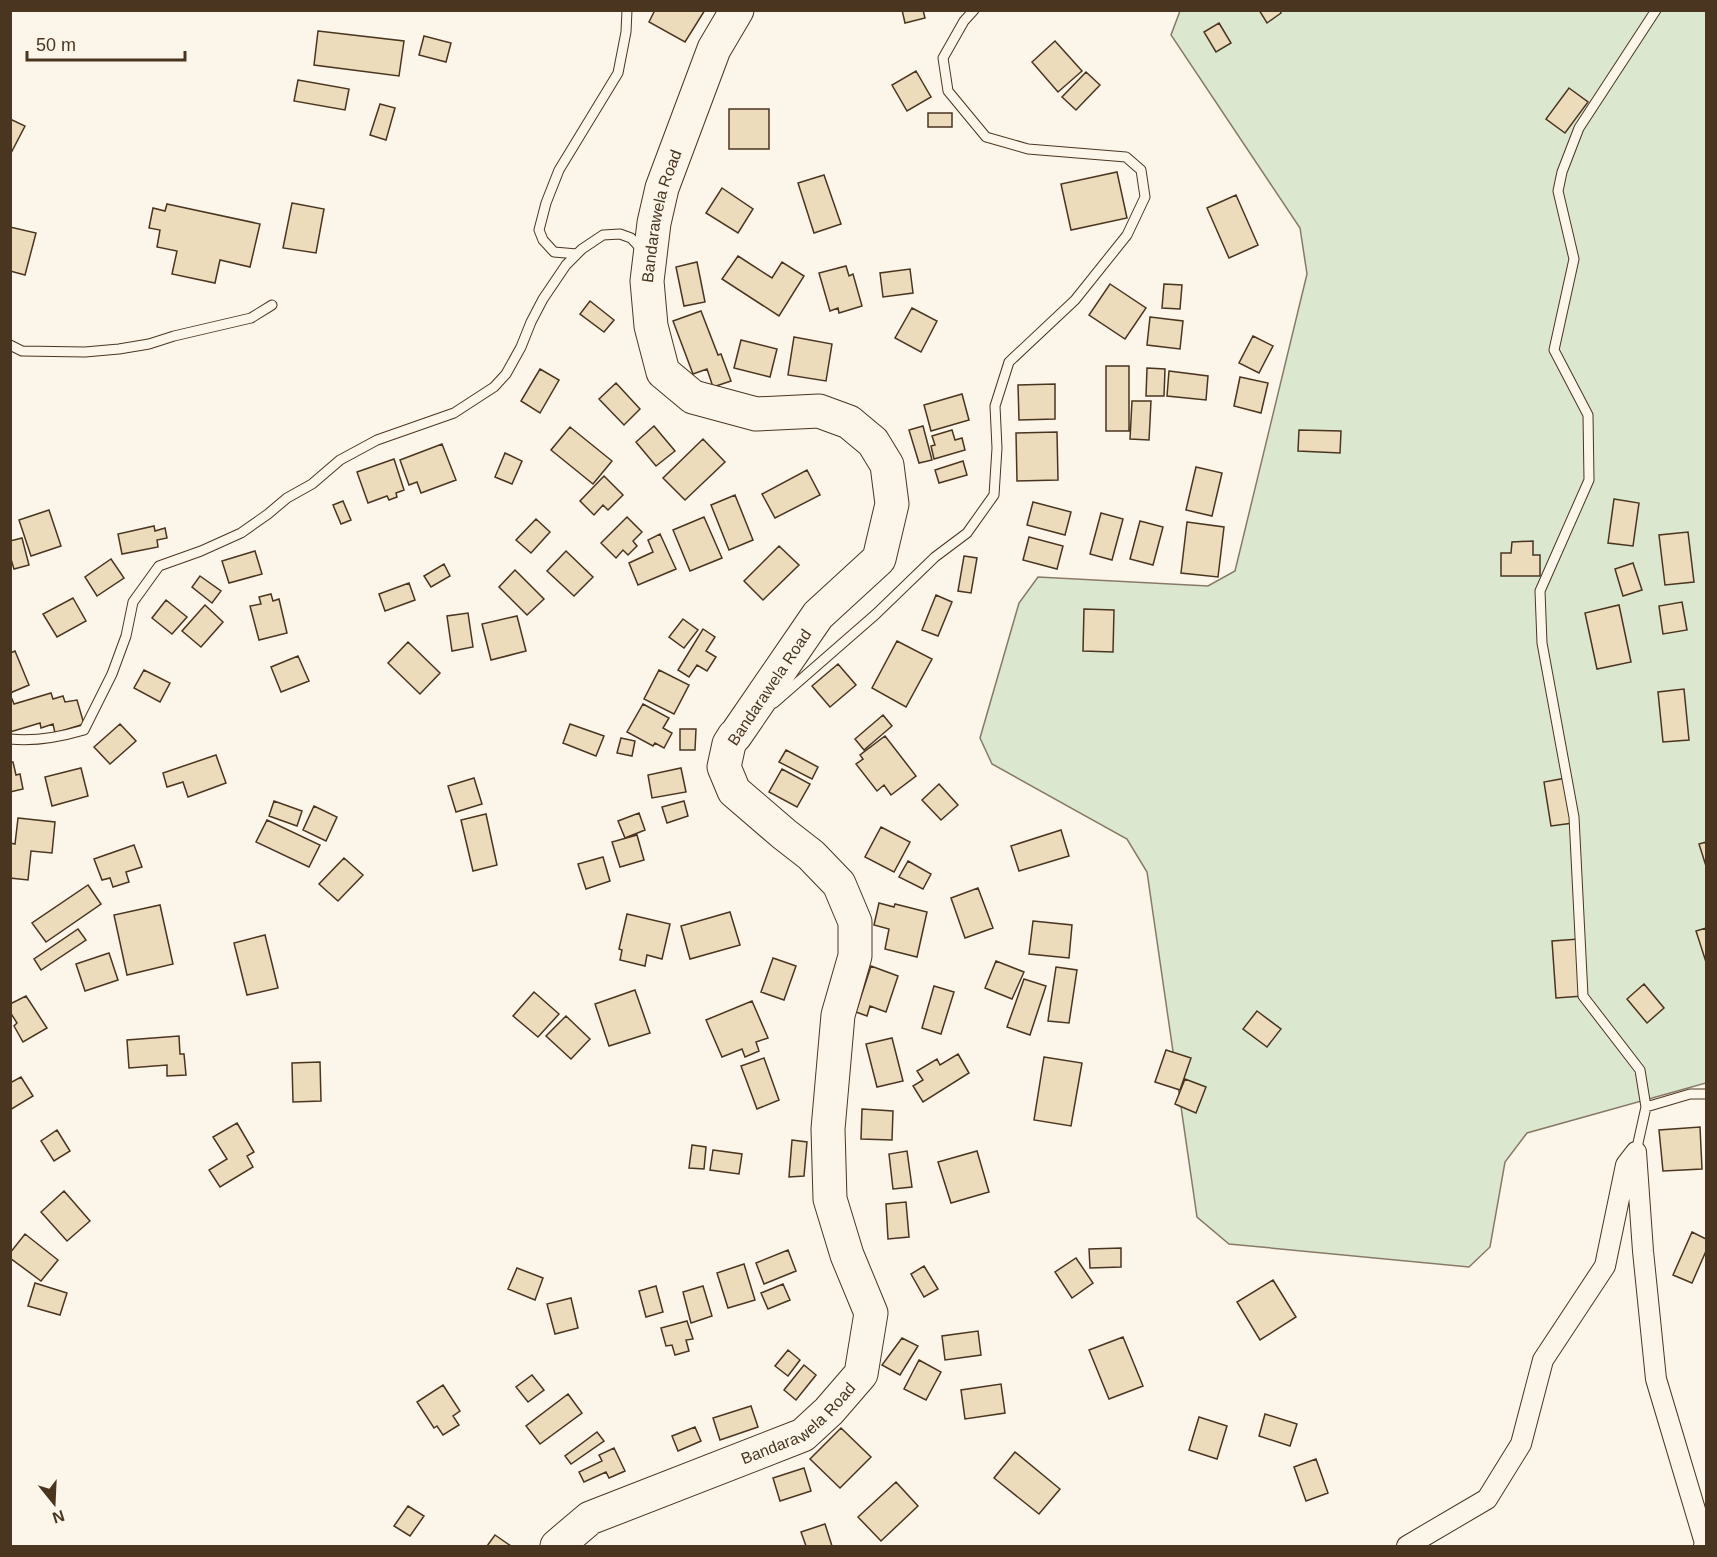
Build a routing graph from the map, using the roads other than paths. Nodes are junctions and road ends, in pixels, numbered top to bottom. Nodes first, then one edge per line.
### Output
1 (627, 10) edge
2 (737, 10) edge
3 (974, 10) edge
4 (1656, 10) edge
5 (577, 254) junction
6 (649, 264) junction
7 (272, 305) dead end
8 (10, 345) edge
9 (735, 736) junction
10 (10, 739) edge
11 (1707, 1094) edge
12 (1646, 1107) junction
13 (1636, 1152) junction
14 (557, 1546) edge
15 (1407, 1546) edge
16 (1704, 1546) edge

1 - 5 lane
2 - 6 highway, Bandarawela Road
3 - 9 lane
4 - 12 lane
5 - 6 lane
5 - 10 lane
6 - 9 highway, Bandarawela Road
7 - 8 lane
9 - 14 highway, Bandarawela Road
11 - 12 lane
12 - 13 lane
13 - 15 street
13 - 16 street

